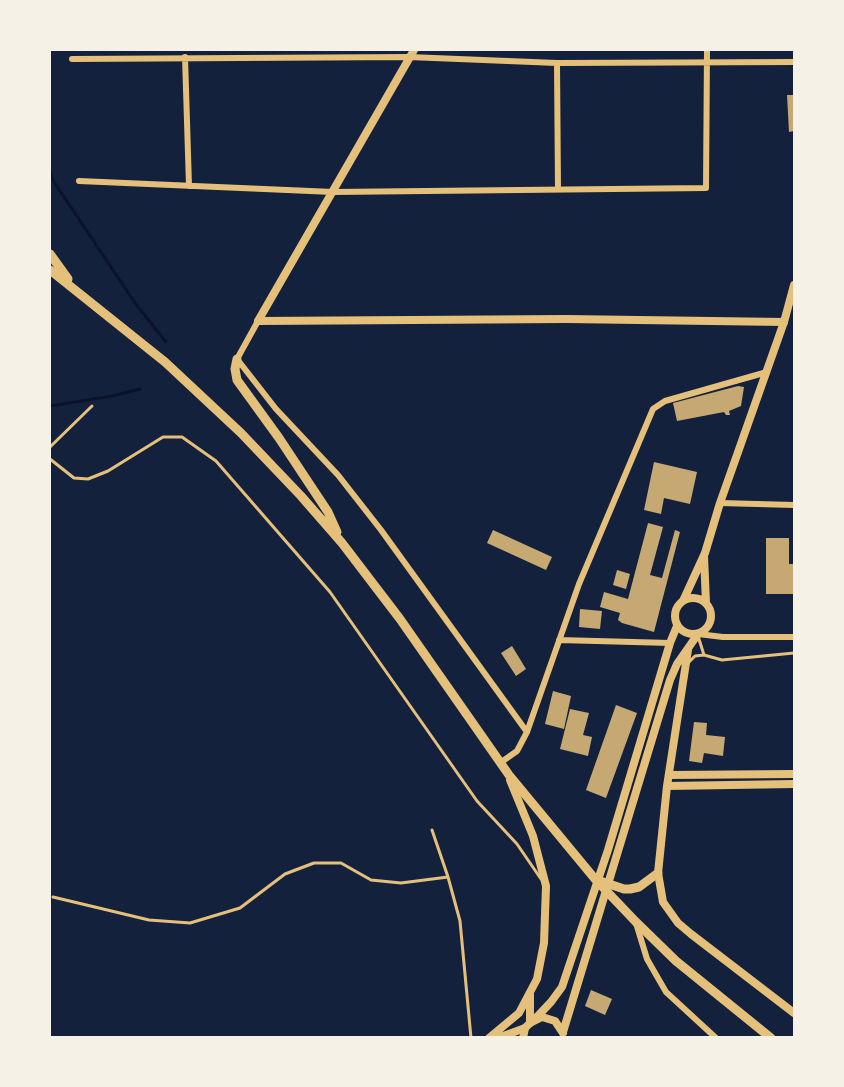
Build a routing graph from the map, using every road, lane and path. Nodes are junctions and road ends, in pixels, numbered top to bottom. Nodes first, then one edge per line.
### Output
1 (414, 50) edge
2 (707, 50) edge
3 (185, 57) junction
4 (409, 57) junction
5 (72, 58) dead end
6 (707, 61) junction
7 (795, 62) edge
8 (557, 63) junction
9 (79, 181) dead end
10 (189, 186) junction
11 (558, 189) junction
12 (333, 192) junction
13 (50, 254) edge
14 (50, 270) edge
15 (795, 285) edge
16 (75, 289) junction
17 (258, 321) junction
18 (784, 322) junction
19 (237, 358) junction
20 (767, 372) junction
21 (92, 406) dead end
22 (50, 447) edge
23 (50, 459) edge
24 (720, 502) junction
25 (795, 505) edge
26 (342, 543) junction
27 (704, 556) junction
28 (683, 601) junction
29 (706, 603) junction
30 (677, 626) junction
31 (698, 634) junction
32 (795, 637) edge
33 (559, 640) junction
34 (670, 643) junction
35 (688, 650) junction
36 (795, 653) edge
37 (704, 655) junction
38 (686, 666) junction
39 (527, 732) junction
40 (500, 763) junction
41 (795, 774) edge
42 (509, 775) junction
43 (669, 775) junction
44 (795, 784) edge
45 (667, 786) junction
46 (432, 830) dead end
47 (658, 873) junction
48 (448, 877) junction
49 (595, 879) junction
50 (546, 886) junction
51 (53, 897) dead end
52 (636, 922) junction
53 (530, 993) junction
54 (795, 1013) edge
55 (530, 1023) junction
56 (564, 1035) edge
57 (471, 1038) edge
58 (489, 1038) edge
59 (498, 1038) edge
60 (523, 1038) edge
61 (716, 1038) edge
62 (771, 1038) edge

1 - 4 street
2 - 6 street
3 - 4 street
3 - 5 street
3 - 10 street
4 - 8 street
4 - 12 street
6 - 7 street
6 - 8 street
6 - 11 street
8 - 11 street
9 - 10 street
10 - 12 street
11 - 12 street
12 - 17 street
13 - 16 highway
14 - 16 highway
15 - 18 main road
16 - 26 highway
17 - 18 street
17 - 19 street
18 - 20 main road
19 - 26 highway
19 - 39 street
20 - 24 main road
20 - 33 street
21 - 22 lane
23 - 50 lane
24 - 25 street
24 - 27 main road
26 - 40 highway
27 - 28 main road
27 - 29 main road
28 - 29 main road
28 - 30 main road
29 - 31 main road
30 - 31 main road
30 - 34 main road
31 - 32 street
31 - 35 main road
31 - 37 lane
33 - 34 street
33 - 39 street
34 - 55 main road
35 - 38 main road
35 - 56 main road
36 - 37 lane
37 - 38 lane
38 - 43 main road
39 - 40 street
40 - 42 highway
41 - 43 main road
42 - 49 highway
42 - 50 street
43 - 45 main road
44 - 45 main road
45 - 47 main road
46 - 48 lane
47 - 49 highway
47 - 54 main road
48 - 51 lane
48 - 57 lane
49 - 52 highway
50 - 53 street
52 - 61 street
52 - 62 highway
53 - 55 street
53 - 58 street
55 - 56 main road
55 - 59 street
55 - 60 main road

